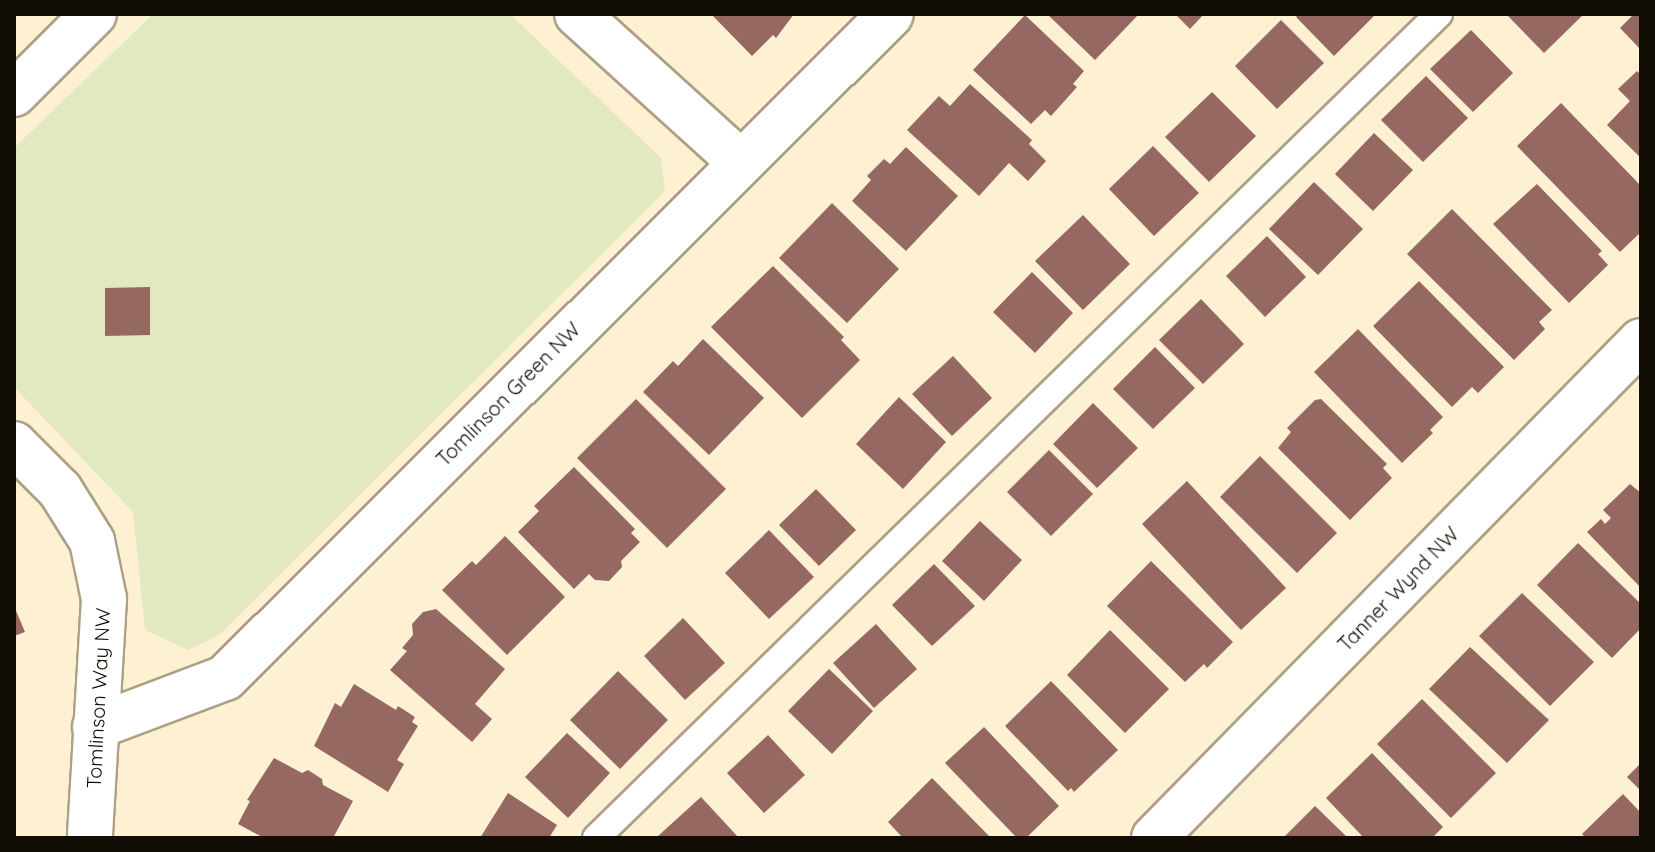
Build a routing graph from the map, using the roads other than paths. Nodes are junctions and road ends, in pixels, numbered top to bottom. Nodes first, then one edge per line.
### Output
1 (94, 14) edge
2 (577, 14) edge
3 (891, 14) edge
4 (1439, 14) edge
5 (14, 94) edge
6 (740, 162) junction
7 (1641, 341) edge
8 (14, 444) edge
9 (95, 727) junction
10 (90, 838) edge
11 (596, 838) edge
12 (1154, 838) edge

1 - 5 street
2 - 6 street
3 - 6 street, Tomlinson Green NW
4 - 11 lane
6 - 9 street, Tomlinson Green NW
7 - 12 street, Tanner Wynd NW
8 - 9 street, Tomlinson Way NW
9 - 10 street, Tomlinson Way NW

